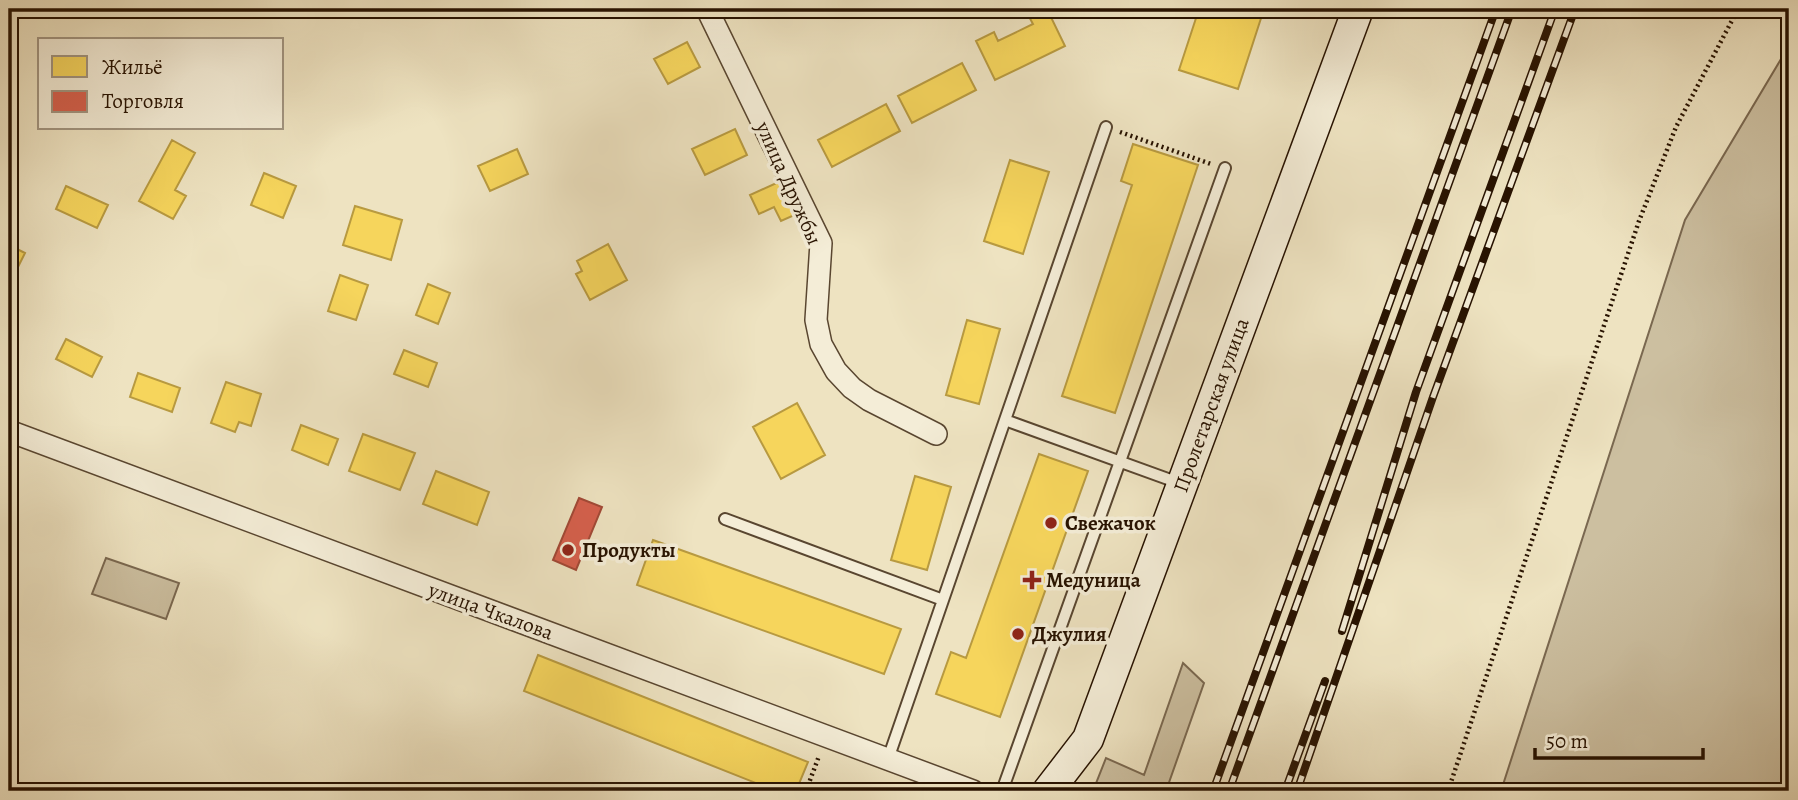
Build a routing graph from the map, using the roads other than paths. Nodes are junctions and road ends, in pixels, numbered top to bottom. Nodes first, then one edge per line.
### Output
1 (14, 9) edge
2 (707, 9) edge
3 (1358, 9) edge
4 (9, 24) edge
5 (1106, 127) road end
6 (1225, 168) road end
7 (1005, 420) junction
8 (9, 431) edge
9 (936, 434) dead end
10 (1120, 461) junction
11 (1182, 484) junction
12 (725, 519) dead end
13 (943, 600) junction
14 (888, 760) junction
15 (973, 791) edge
16 (1002, 791) edge
17 (1048, 791) edge

1 - 4 lane
2 - 9 street, улица Дружбы
3 - 11 main road, Пролетарская улица
5 - 7 lane
6 - 10 lane
7 - 10 lane
7 - 13 lane
8 - 14 street, улица Чкалова
10 - 11 lane
10 - 16 lane
11 - 17 main road, Пролетарская улица
12 - 13 lane
13 - 14 lane
14 - 15 street, улица Чкалова

